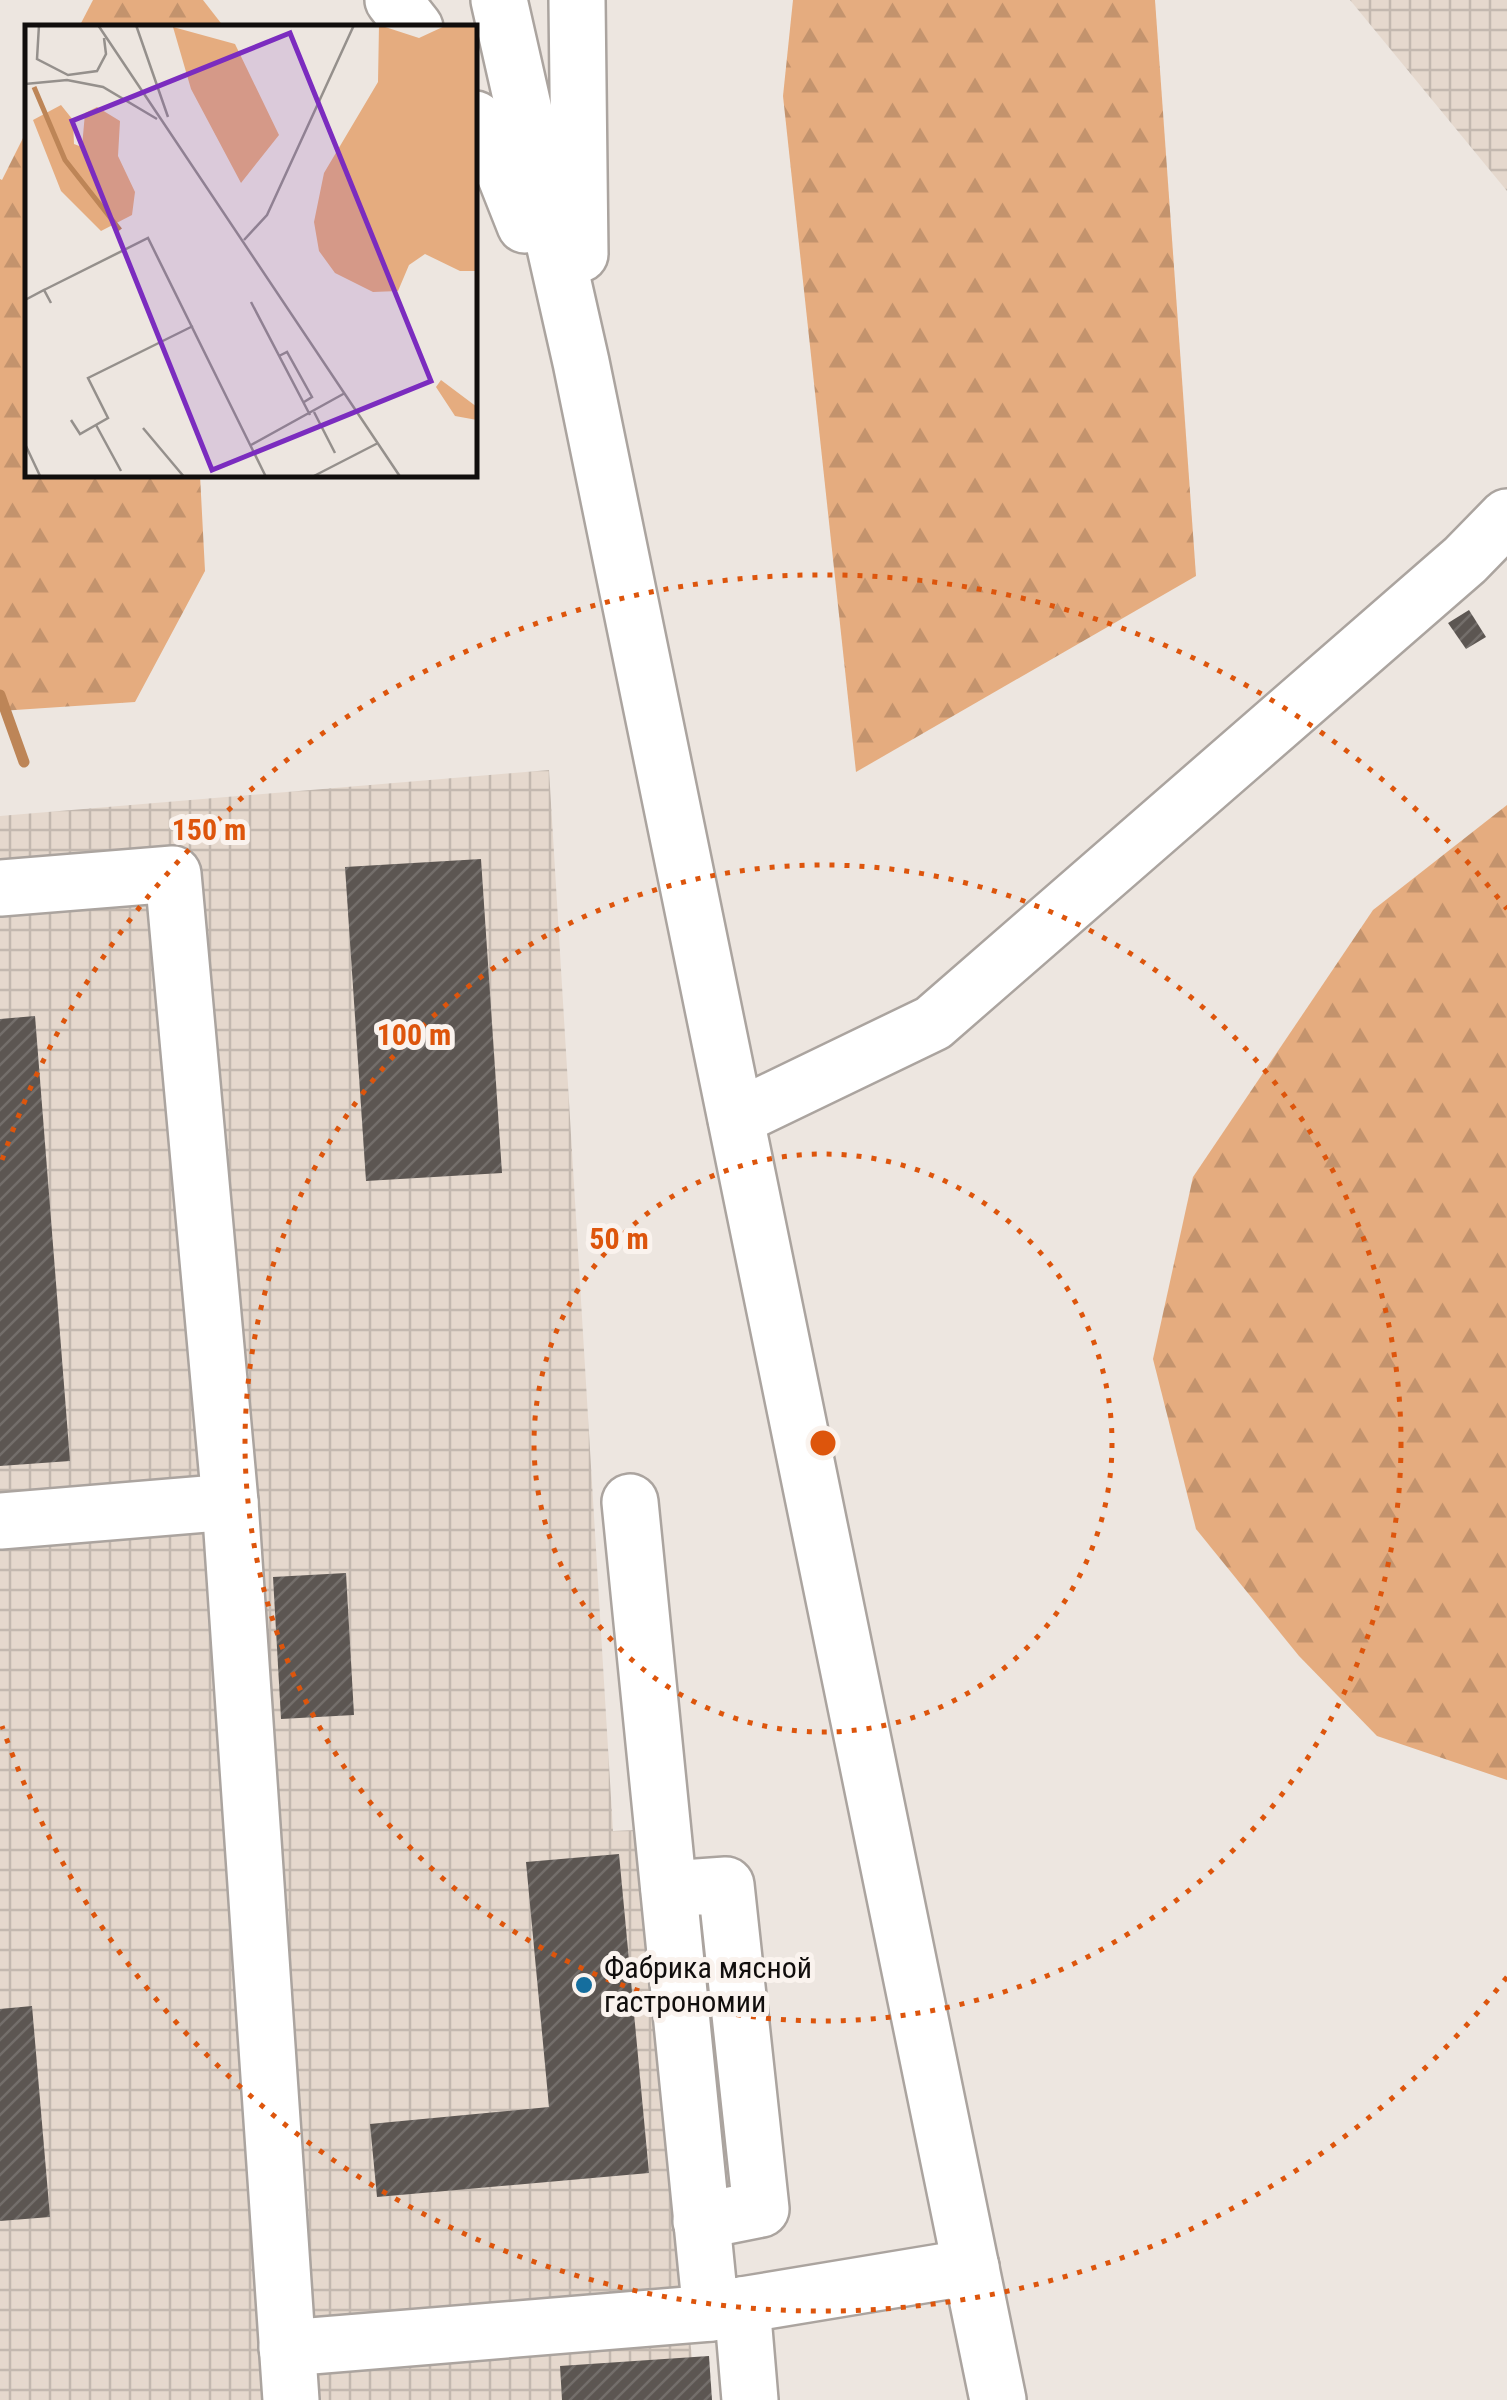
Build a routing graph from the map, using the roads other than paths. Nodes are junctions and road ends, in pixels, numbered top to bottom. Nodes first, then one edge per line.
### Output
1 (394, 0) edge
2 (499, 0) edge
3 (578, 0) edge
4 (414, 25) edge
5 (478, 124) edge
6 (581, 362) junction
7 (1507, 516) edge
8 (0, 888) edge
9 (736, 1118) junction
10 (230, 1502) junction
11 (630, 1502) dead end
12 (0, 1521) edge
13 (971, 2268) junction
14 (726, 2309) junction
15 (289, 2374) edge
16 (750, 2400) edge
17 (998, 2400) edge

1 - 4 main road
2 - 6 main road
3 - 6 main road
5 - 6 main road
6 - 9 main road
7 - 9 main road
8 - 10 main road
9 - 13 main road
10 - 12 main road
10 - 15 main road
11 - 14 main road
13 - 14 main road
13 - 17 main road
14 - 15 main road
14 - 16 main road

